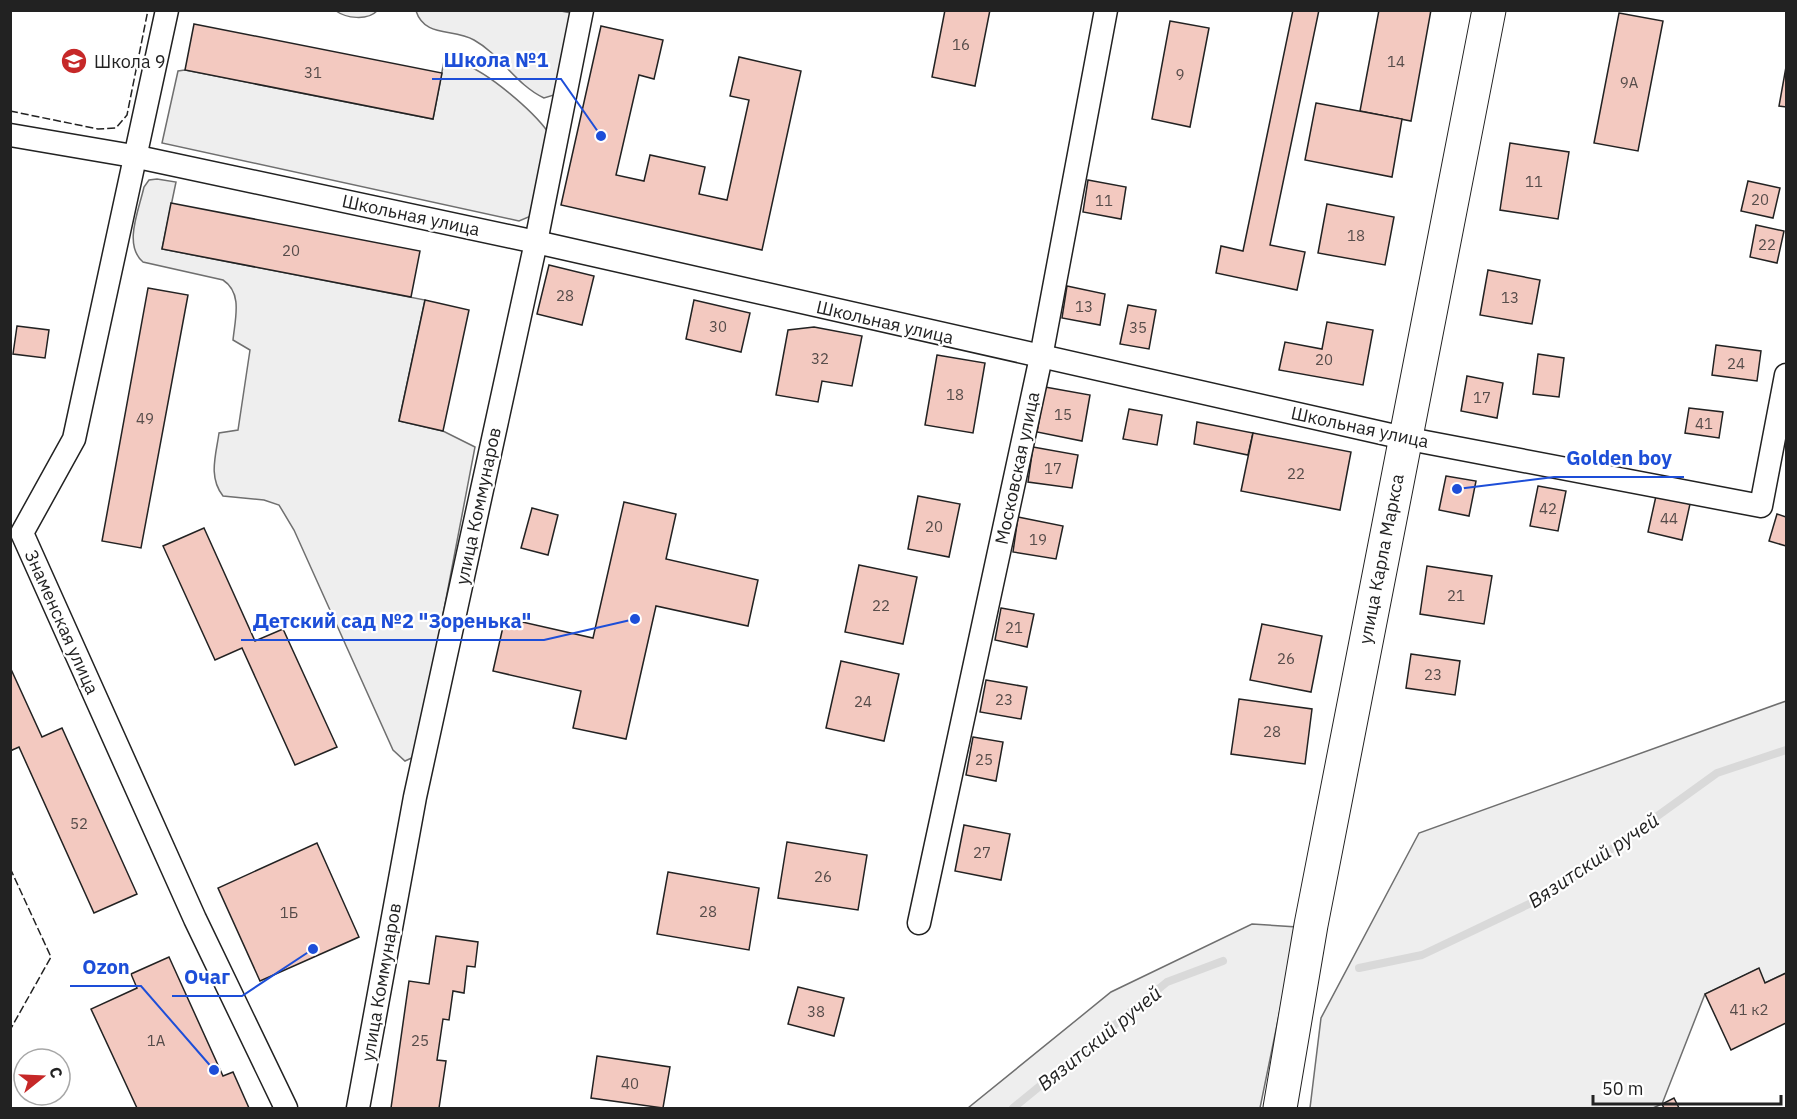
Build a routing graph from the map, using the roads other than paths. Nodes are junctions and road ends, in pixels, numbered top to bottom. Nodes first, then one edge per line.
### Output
1 (166, 10) edge
2 (582, 10) edge
3 (1106, 10) edge
4 (1489, 10) edge
5 (10, 135) edge
6 (133, 156) junction
7 (536, 242) junction
8 (1041, 357) junction
9 (1786, 375) edge
10 (1404, 438) junction
11 (919, 923) dead end
12 (286, 1108) edge
13 (358, 1108) edge
14 (1280, 1108) edge

1 - 6 street, Знаменская улица
2 - 7 street, улица Коммунаров
3 - 8 street, Московская улица
4 - 10 main road, улица Карла Маркса
5 - 6 street, Школьная улица
6 - 7 street, Школьная улица
6 - 12 street, Знаменская улица
7 - 8 street, Школьная улица
7 - 13 street, улица Коммунаров
8 - 10 street, Школьная улица
8 - 11 street, Московская улица
9 - 10 street, Школьная улица
10 - 14 main road, улица Карла Маркса

